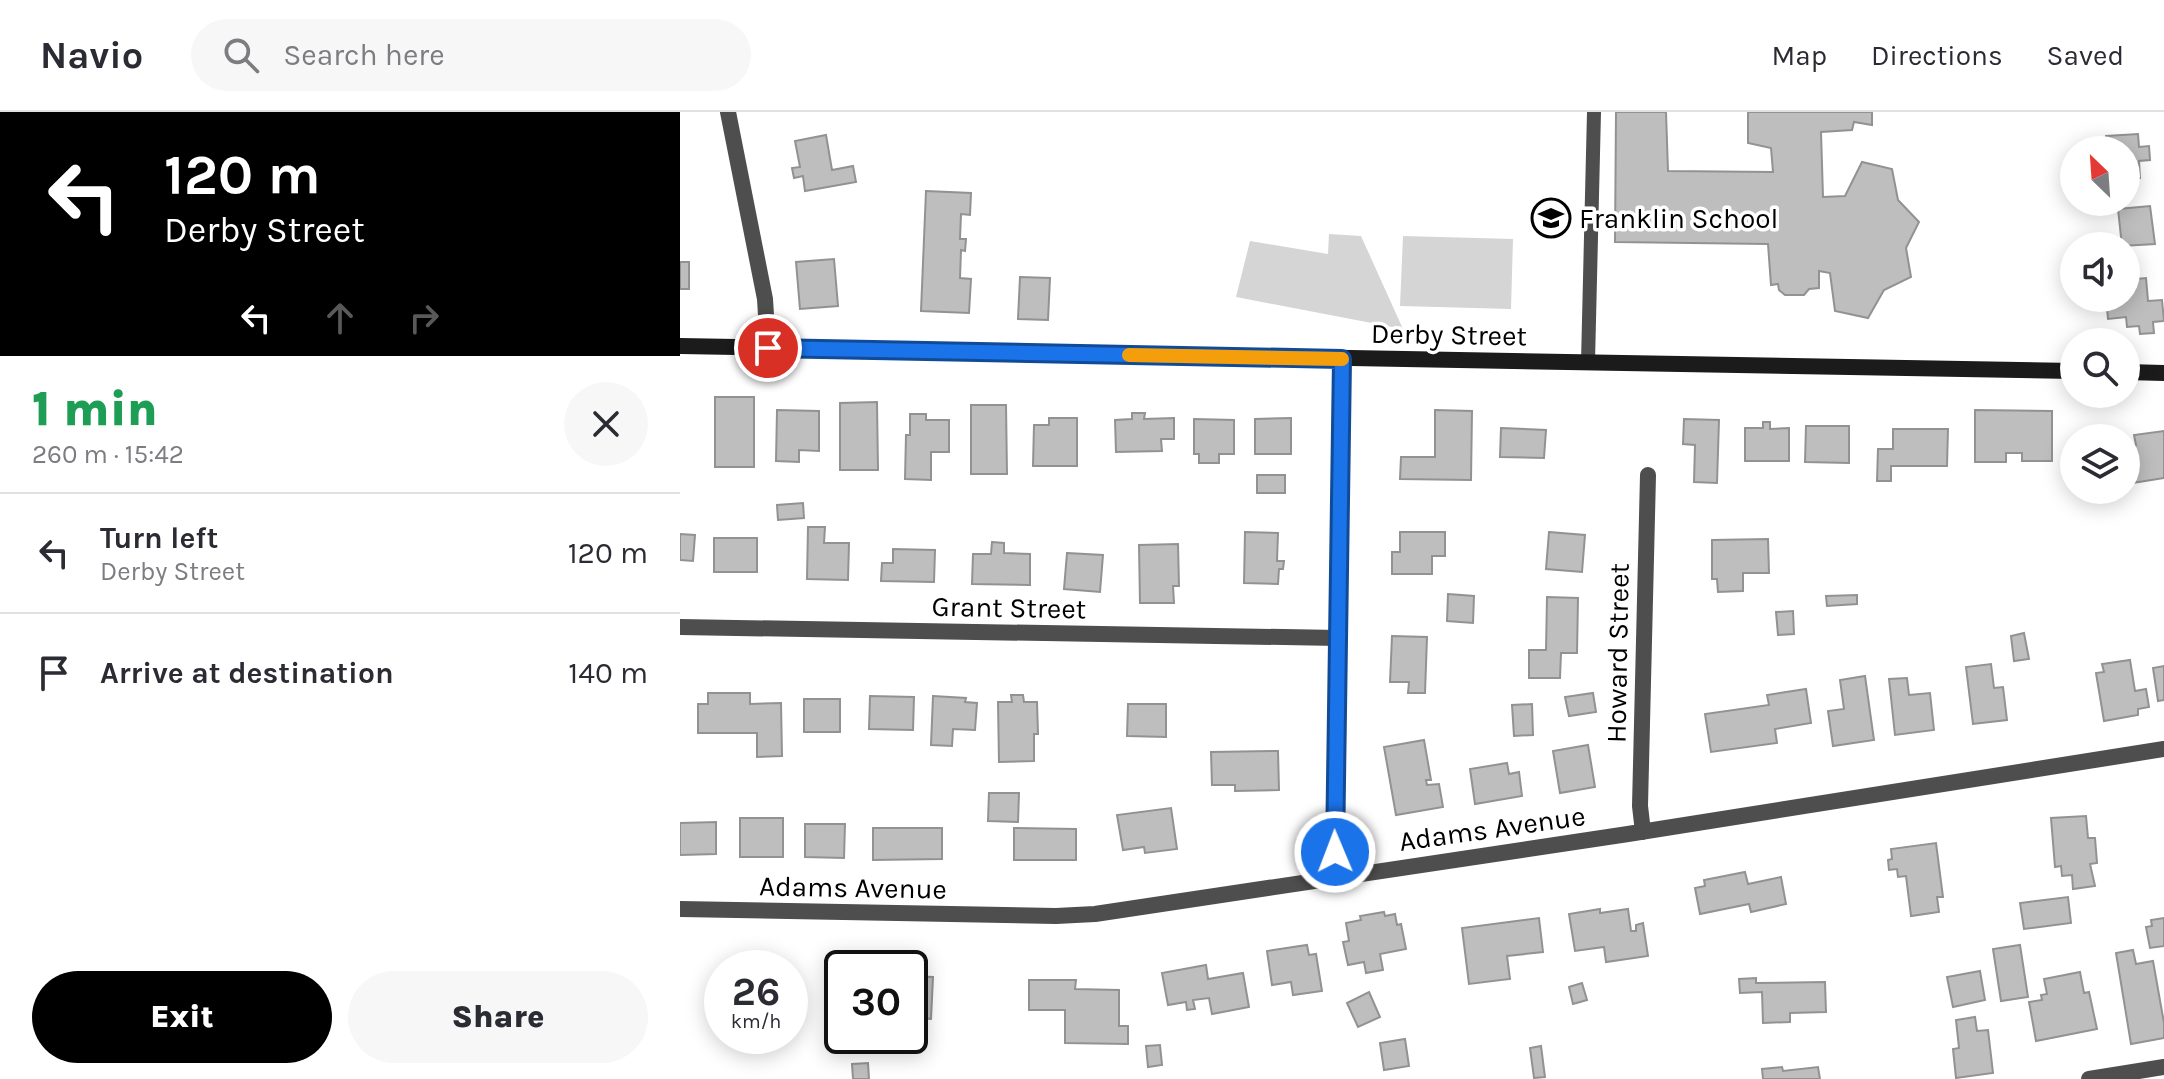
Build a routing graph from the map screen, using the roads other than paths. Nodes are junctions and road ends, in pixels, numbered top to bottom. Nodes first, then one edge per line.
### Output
1 (728, 112) edge
2 (1594, 112) edge
3 (680, 346) edge
4 (768, 348) junction
5 (1342, 359) junction
6 (1588, 362) junction
7 (2060, 371) edge
8 (2140, 372) edge
9 (2164, 373) edge
10 (1648, 475) dead end
11 (680, 627) edge
12 (1338, 638) junction
13 (2164, 749) edge
14 (1643, 832) junction
15 (1338, 877) junction
16 (680, 909) edge
17 (2164, 1067) edge
18 (2089, 1079) edge

1 - 4 street
2 - 6 lane
3 - 4 street, Derby Street
4 - 5 street, Derby Street
5 - 6 street, Derby Street
5 - 12 street
6 - 7 street, Derby Street
8 - 9 street
10 - 14 street, Howard Street
11 - 12 street, Grant Street
12 - 15 street
13 - 14 street, Adams Avenue
14 - 15 street, Adams Avenue
15 - 16 street, Adams Avenue
17 - 18 street

